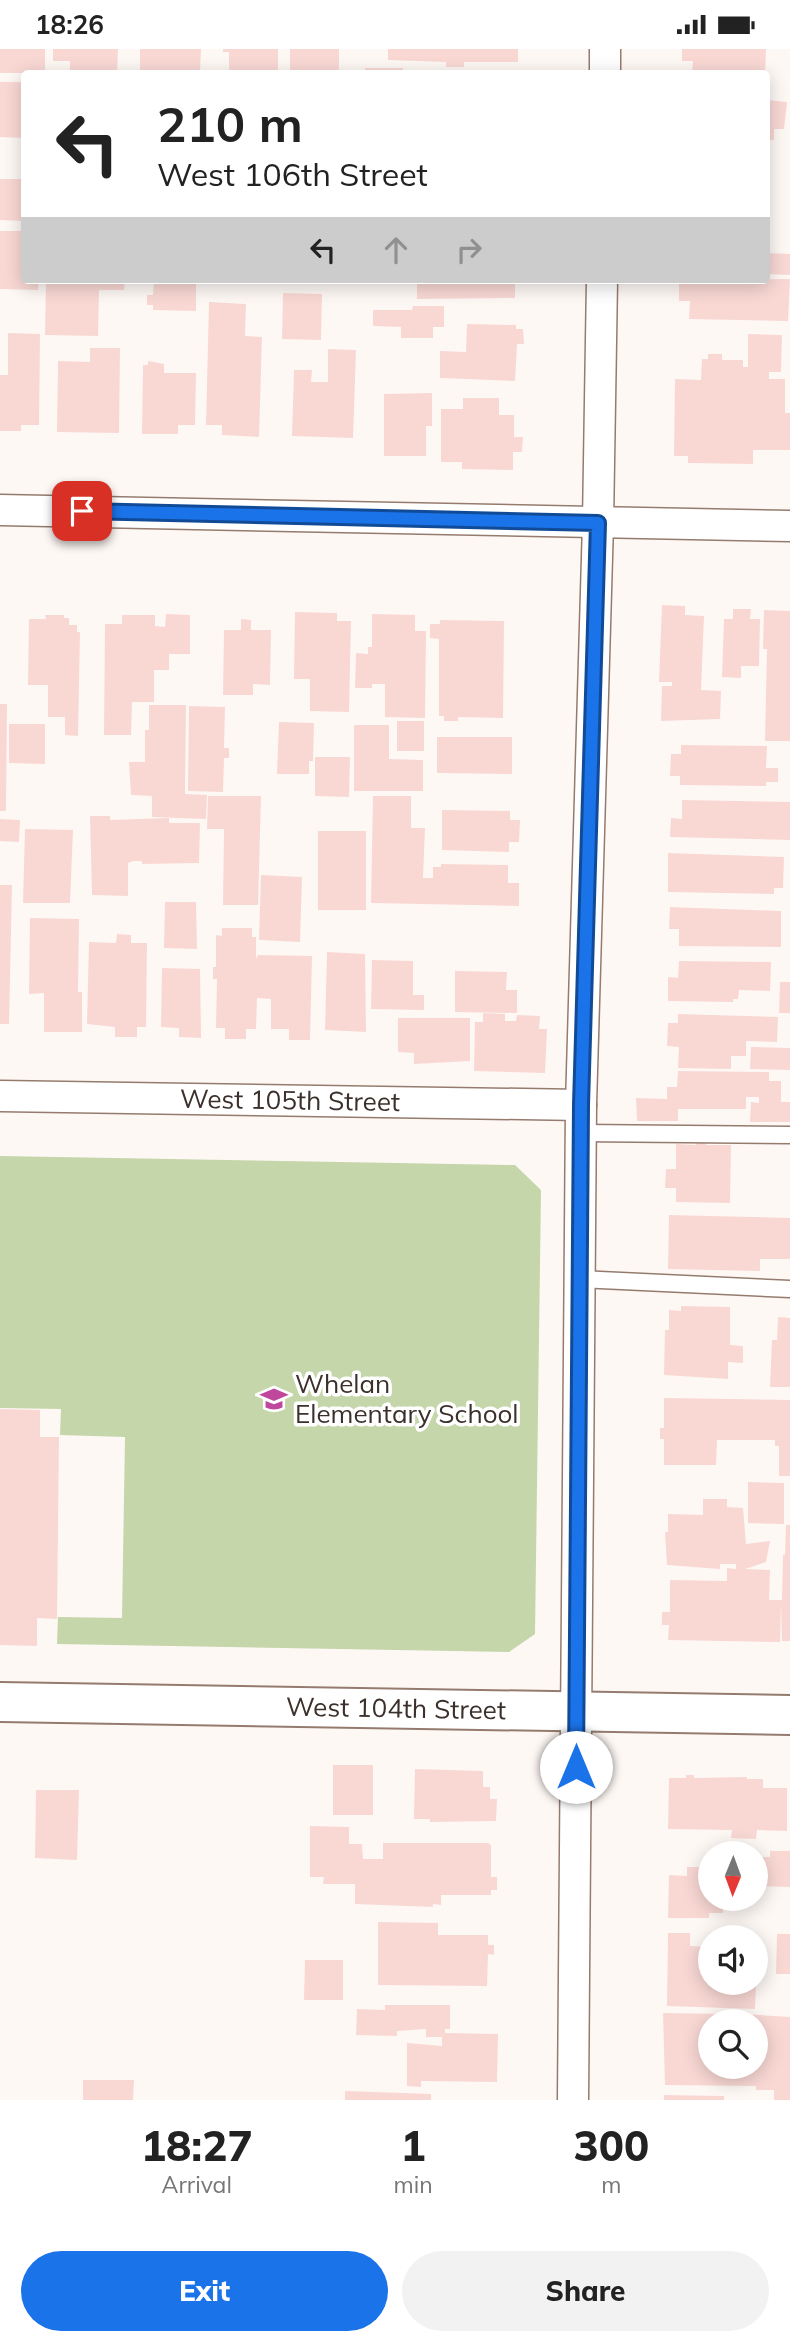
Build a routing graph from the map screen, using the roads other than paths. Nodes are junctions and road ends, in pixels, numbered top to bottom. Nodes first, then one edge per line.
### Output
1 (605, 49) edge
2 (605, 70) edge
3 (602, 284) edge
4 (0, 510) edge
5 (598, 523) junction
6 (790, 526) edge
7 (0, 1096) edge
8 (581, 1119) junction
9 (790, 1135) edge
10 (579, 1279) junction
11 (790, 1289) edge
12 (0, 1702) edge
13 (576, 1711) junction
14 (790, 1715) edge
15 (572, 2100) edge

1 - 2 street
3 - 5 street
4 - 5 street
5 - 6 street
5 - 8 street
7 - 8 street, West 105th Street
8 - 9 lane
8 - 10 street
10 - 11 lane
10 - 13 street
12 - 13 street, West 104th Street
13 - 14 street, West 104th Street
13 - 15 street

